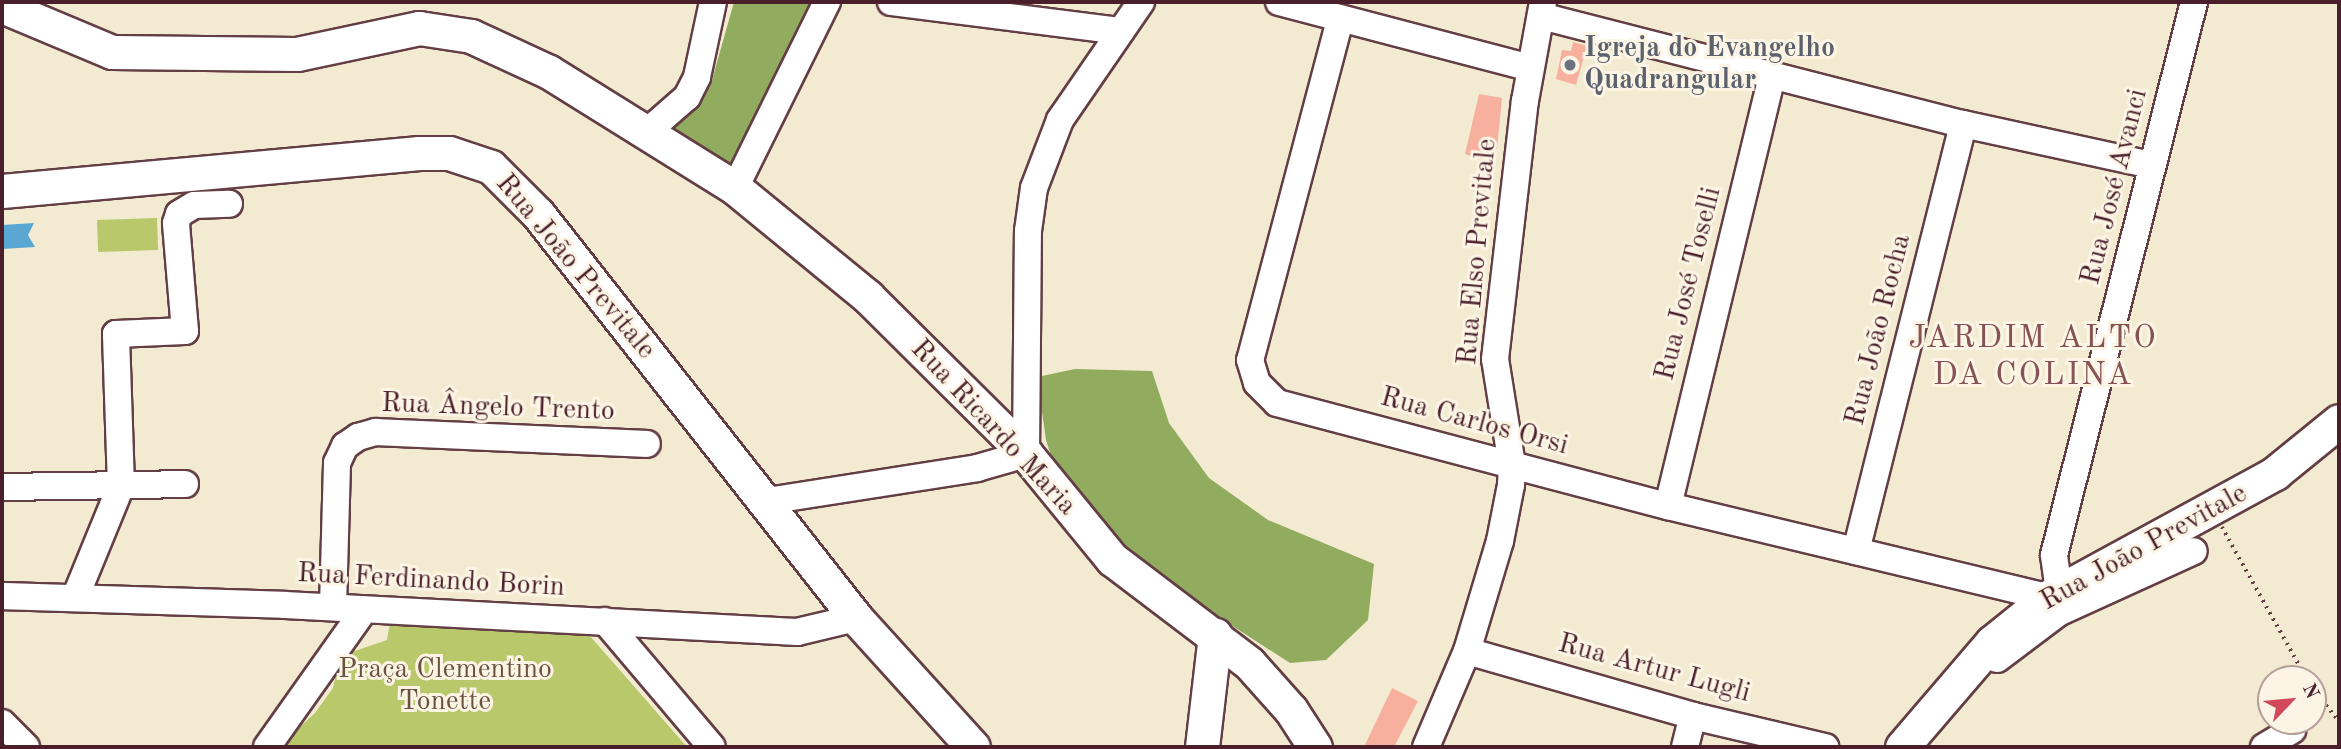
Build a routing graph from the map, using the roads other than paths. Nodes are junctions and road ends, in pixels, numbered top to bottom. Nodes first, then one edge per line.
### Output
1 (713, 2) edge
2 (827, 2) edge
3 (891, 2) edge
4 (1141, 2) edge
5 (1279, 2) edge
6 (2194, 2) edge
7 (2, 5) edge
8 (1542, 9) edge
9 (1340, 20) junction
10 (1119, 31) junction
11 (1530, 68) junction
12 (1772, 77) junction
13 (1963, 124) junction
14 (648, 131) junction
15 (2151, 165) junction
16 (735, 188) junction
17 (2, 191) edge
18 (229, 204) dead end
19 (2339, 421) edge
20 (648, 444) dead end
21 (1026, 454) junction
22 (1512, 465) junction
23 (185, 484) dead end
24 (121, 486) junction
25 (2, 487) edge
26 (767, 501) junction
27 (1668, 506) junction
28 (1856, 551) junction
29 (2194, 551) dead end
30 (2054, 594) junction
31 (2, 596) edge
32 (75, 598) junction
33 (333, 607) junction
34 (364, 610) junction
35 (856, 618) junction
36 (605, 621) junction
37 (1215, 635) junction
38 (1467, 651) junction
39 (1693, 716) junction
40 (2, 723) edge
41 (2284, 735) edge
42 (26, 747) edge
43 (267, 747) edge
44 (712, 747) edge
45 (973, 747) edge
46 (1202, 747) edge
47 (1315, 747) edge
48 (1426, 747) edge
49 (1685, 747) edge
50 (1825, 747) edge
51 (1902, 747) edge
52 (1924, 747) edge
53 (2264, 747) edge

1 - 14 street
2 - 16 street
3 - 10 street
4 - 10 street
5 - 9 street
6 - 15 street, Rua José Avanci
7 - 14 main road, Rua Ricardo Maria
8 - 11 street, Rua Elso Previtale
8 - 12 street
9 - 11 street
9 - 22 street, Rua Carlos Orsi
10 - 21 street
11 - 22 street, Rua Elso Previtale
12 - 13 street
12 - 27 street, Rua José Toselli
13 - 15 street
13 - 28 street, Rua João Rocha
14 - 16 main road, Rua Ricardo Maria
15 - 30 street, Rua José Avanci
16 - 21 main road, Rua Ricardo Maria
17 - 26 main road, Rua João Previtale
18 - 24 street
19 - 30 main road, Rua João Previtale
20 - 33 street, Rua Ângelo Trento
21 - 26 street
21 - 37 main road, Rua Ricardo Maria
22 - 27 street, Rua Carlos Orsi
22 - 38 street, Rua Elso Previtale
23 - 24 street
24 - 25 street
24 - 32 street
26 - 35 main road, Rua João Previtale
27 - 28 street, Rua Carlos Orsi
28 - 30 street, Rua Carlos Orsi
29 - 52 street, Rua João Previtale
30 - 51 main road, Rua João Previtale
31 - 32 street, Rua Ferdinando Borin
32 - 33 street, Rua Ferdinando Borin
33 - 34 street, Rua Ferdinando Borin
34 - 36 street, Rua Ferdinando Borin
34 - 43 street
35 - 36 street, Rua Ferdinando Borin
35 - 45 main road, Rua João Previtale
36 - 44 street
37 - 46 main road
37 - 47 main road, Rua Ricardo Maria
38 - 39 street, Rua Artur Lugli
38 - 48 street, Rua Elso Previtale
39 - 49 street
39 - 50 street, Rua Artur Lugli
40 - 42 street
41 - 53 street

